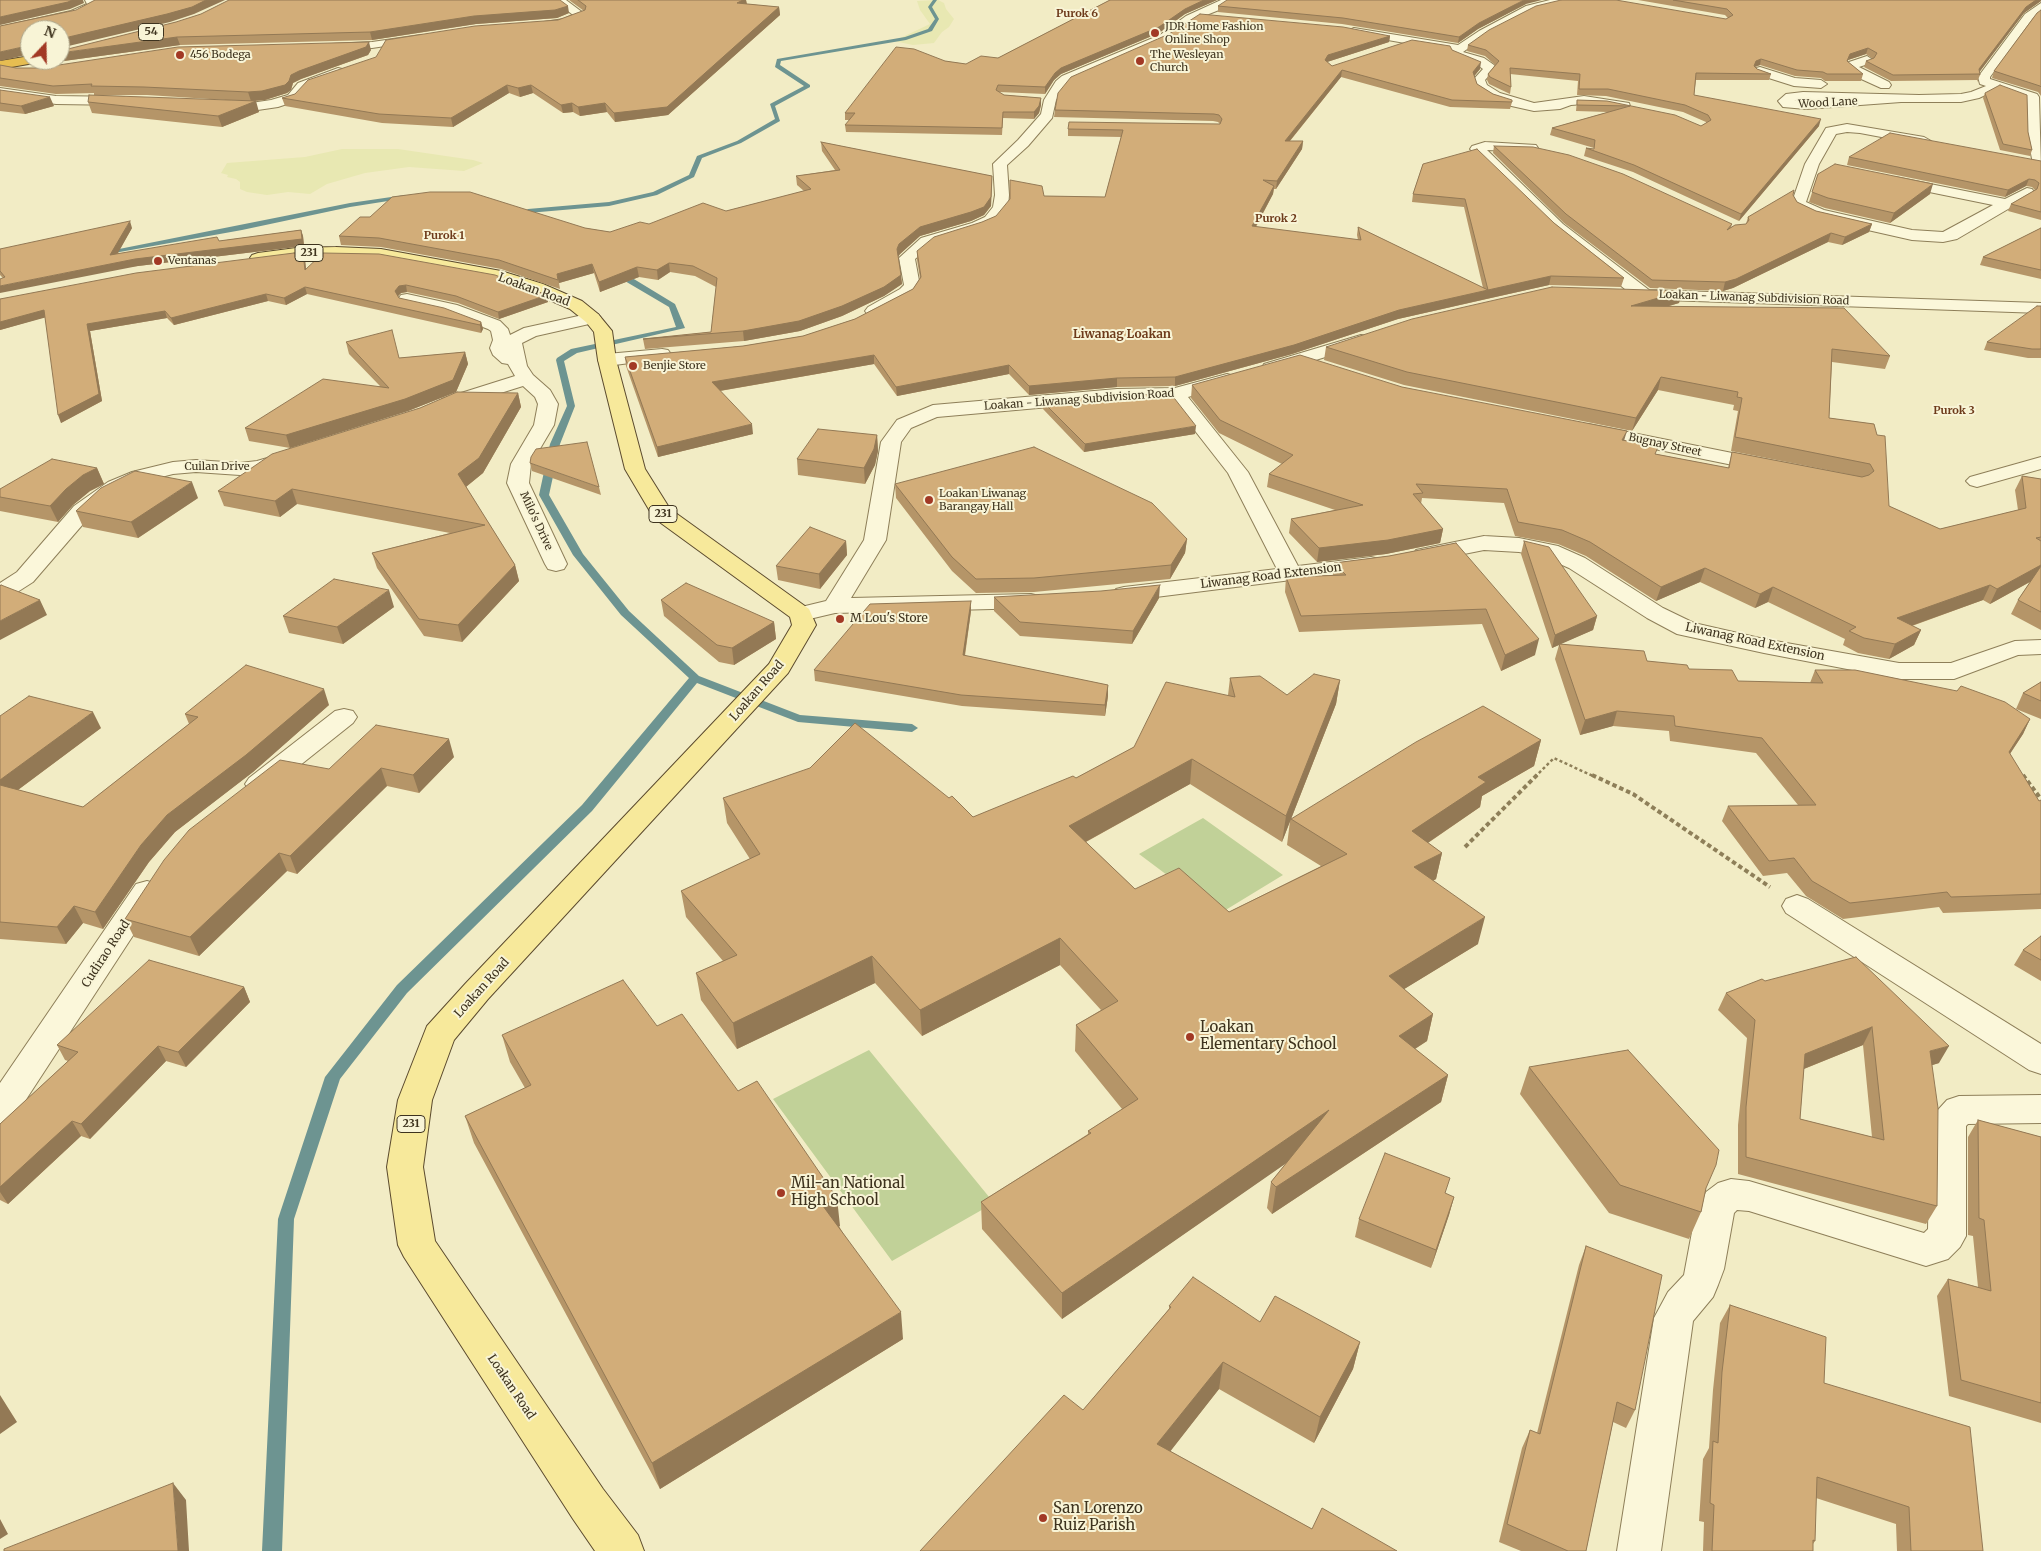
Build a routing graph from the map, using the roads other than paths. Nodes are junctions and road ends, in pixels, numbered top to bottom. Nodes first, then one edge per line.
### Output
1 (90, 0) edge
2 (559, 0) edge
3 (1228, 0) edge
4 (1564, 0) edge
5 (2041, 6) edge
6 (1199, 15) junction
7 (1224, 17) edge
8 (533, 25) edge
9 (1342, 29) edge
10 (0, 30) edge
11 (432, 37) edge
12 (1410, 42) junction
13 (382, 44) junction
14 (324, 47) edge
15 (1455, 49) junction
16 (1384, 50) edge
17 (376, 57) edge
18 (1867, 60) edge
19 (20, 65) edge
20 (0, 66) edge
21 (350, 68) edge
22 (1760, 71) edge
23 (1968, 84) edge
24 (1990, 84) junction
25 (0, 92) edge
26 (2037, 97) edge
27 (1899, 99) junction
28 (138, 101) edge
29 (203, 105) edge
30 (1640, 109) edge
31 (1041, 123) junction
32 (1060, 123) edge
33 (1936, 144) edge
34 (1548, 152) edge
35 (2037, 163) edge
36 (1812, 164) junction
37 (1832, 168) edge
38 (1880, 178) edge
39 (2027, 192) edge
40 (2004, 203) junction
41 (247, 260) edge
42 (1616, 294) edge
43 (1645, 295) junction
44 (407, 299) edge
45 (2041, 308) edge
46 (863, 316) edge
47 (597, 325) junction
48 (1376, 335) edge
49 (677, 353) edge
50 (606, 358) junction
51 (1300, 360) junction
52 (1327, 368) edge
53 (522, 372) junction
54 (1176, 394) junction
55 (431, 411) edge
56 (1567, 426) edge
57 (305, 452) edge
58 (2041, 463) edge
59 (1783, 469) edge
60 (1977, 481) dead end
61 (556, 564) dead end
62 (1291, 574) junction
63 (0, 593) edge
64 (1100, 596) edge
65 (1053, 599) edge
66 (835, 606) junction
67 (801, 614) junction
68 (2041, 647) edge
69 (344, 717) dead end
70 (240, 798) edge
71 (161, 870) edge
72 (1797, 906) road end
73 (2041, 1061) edge
74 (2041, 1110) edge
75 (0, 1111) edge
76 (622, 1551) edge
77 (1639, 1551) edge

1 - 10 street
2 - 8 street
3 - 6 street
4 - 15 street
5 - 24 street
6 - 7 street
6 - 31 street
9 - 12 street
11 - 13 street
12 - 15 street
12 - 16 street
13 - 14 street
13 - 17 street
15 - 30 street
18 - 22 street
19 - 20 highway
21 - 29 street
23 - 24 street
24 - 26 street
24 - 27 street, Wood Lane
25 - 28 street
26 - 35 street
27 - 27 street, Wood Lane
31 - 32 street
31 - 46 street
33 - 36 street
34 - 43 street
36 - 37 street
36 - 40 street
38 - 40 street
39 - 40 street
41 - 47 main road, Loakan Road / 231
42 - 43 street, Loakan - Liwanag Subdivision Road
43 - 45 street, Loakan - Liwanag Subdivision Road
44 - 53 street, Milo's Drive
47 - 50 main road, 231
47 - 53 street
48 - 51 street, Loakan - Liwanag Subdivision Road
49 - 50 street
50 - 67 main road, 231
51 - 52 street
51 - 54 street, Loakan - Liwanag Subdivision Road
53 - 55 street
53 - 61 street, Milo's Drive
54 - 62 street
54 - 66 street, Loakan - Liwanag Subdivision Road
56 - 59 street, Bugnay Street
57 - 63 street, Cuilan Drive
58 - 60 street
62 - 64 street, Liwanag Road Extension
62 - 68 street, Liwanag Road Extension
65 - 66 street
66 - 67 street
67 - 76 main road, Loakan Road / 231
69 - 70 street
71 - 75 street, Cudirao Road
72 - 73 street
74 - 77 street

